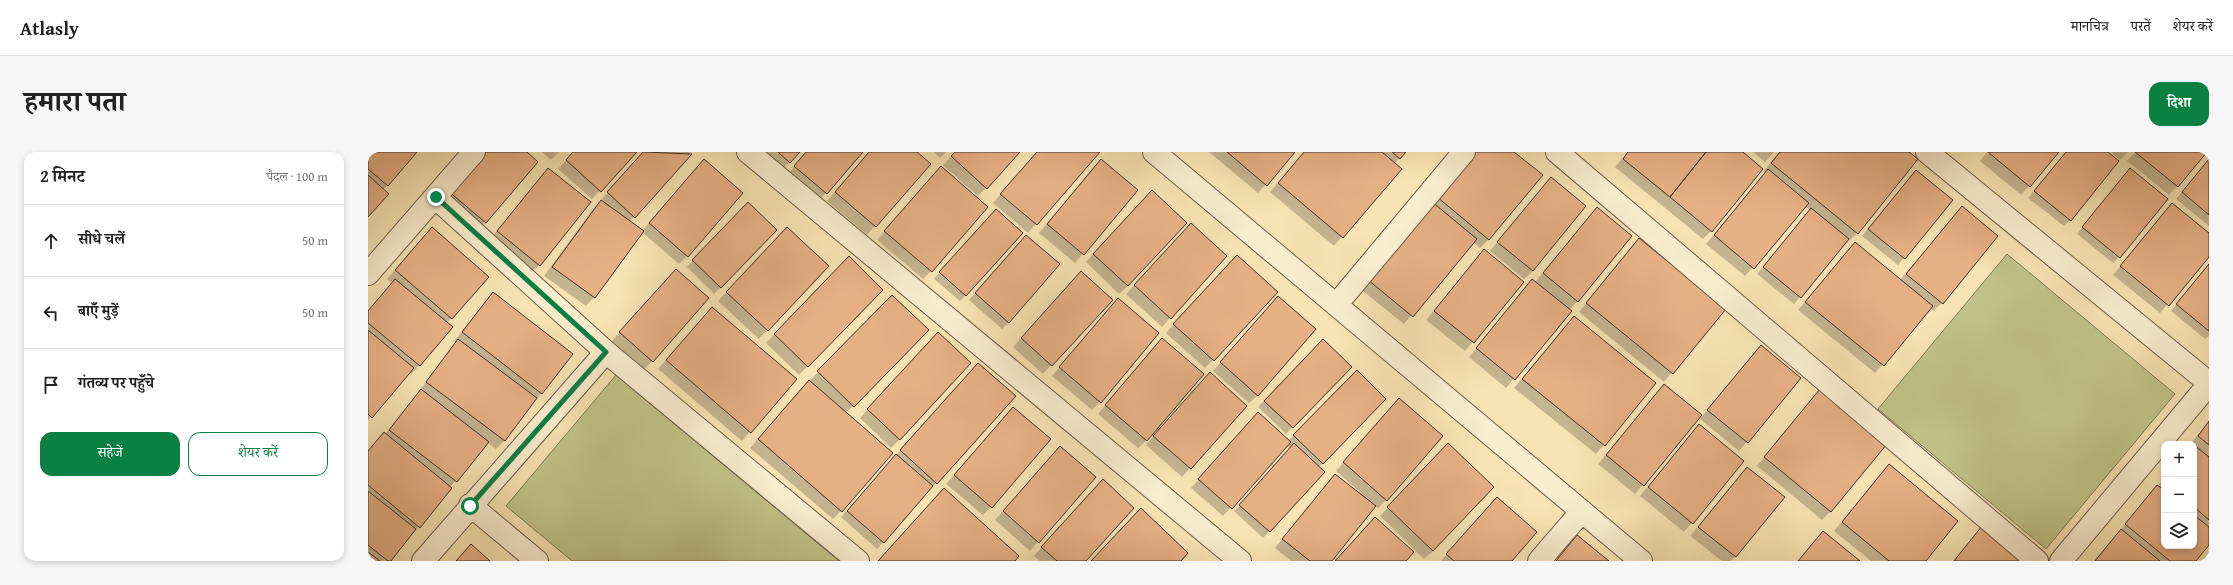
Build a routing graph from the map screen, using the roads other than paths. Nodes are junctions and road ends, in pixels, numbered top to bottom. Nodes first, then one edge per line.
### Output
1 (474, 152) edge
2 (748, 152) edge
3 (1154, 152) edge
4 (1464, 152) edge
5 (1557, 152) edge
6 (1926, 152) edge
7 (436, 197) junction
8 (368, 274) edge
9 (1336, 304) junction
10 (606, 352) junction
11 (2209, 383) edge
12 (470, 506) junction
13 (1582, 511) junction
14 (1229, 558) edge
15 (423, 561) edge
16 (537, 561) edge
17 (858, 561) edge
18 (1539, 561) edge
19 (1641, 561) edge
20 (2037, 561) edge
21 (2062, 561) edge

1 - 7 street
2 - 14 street
3 - 9 street
4 - 9 street
5 - 20 street
6 - 11 street
7 - 8 street
7 - 10 street
9 - 13 street
10 - 12 street
10 - 17 street
11 - 21 street
12 - 15 street
12 - 16 street
13 - 18 street
13 - 19 street

